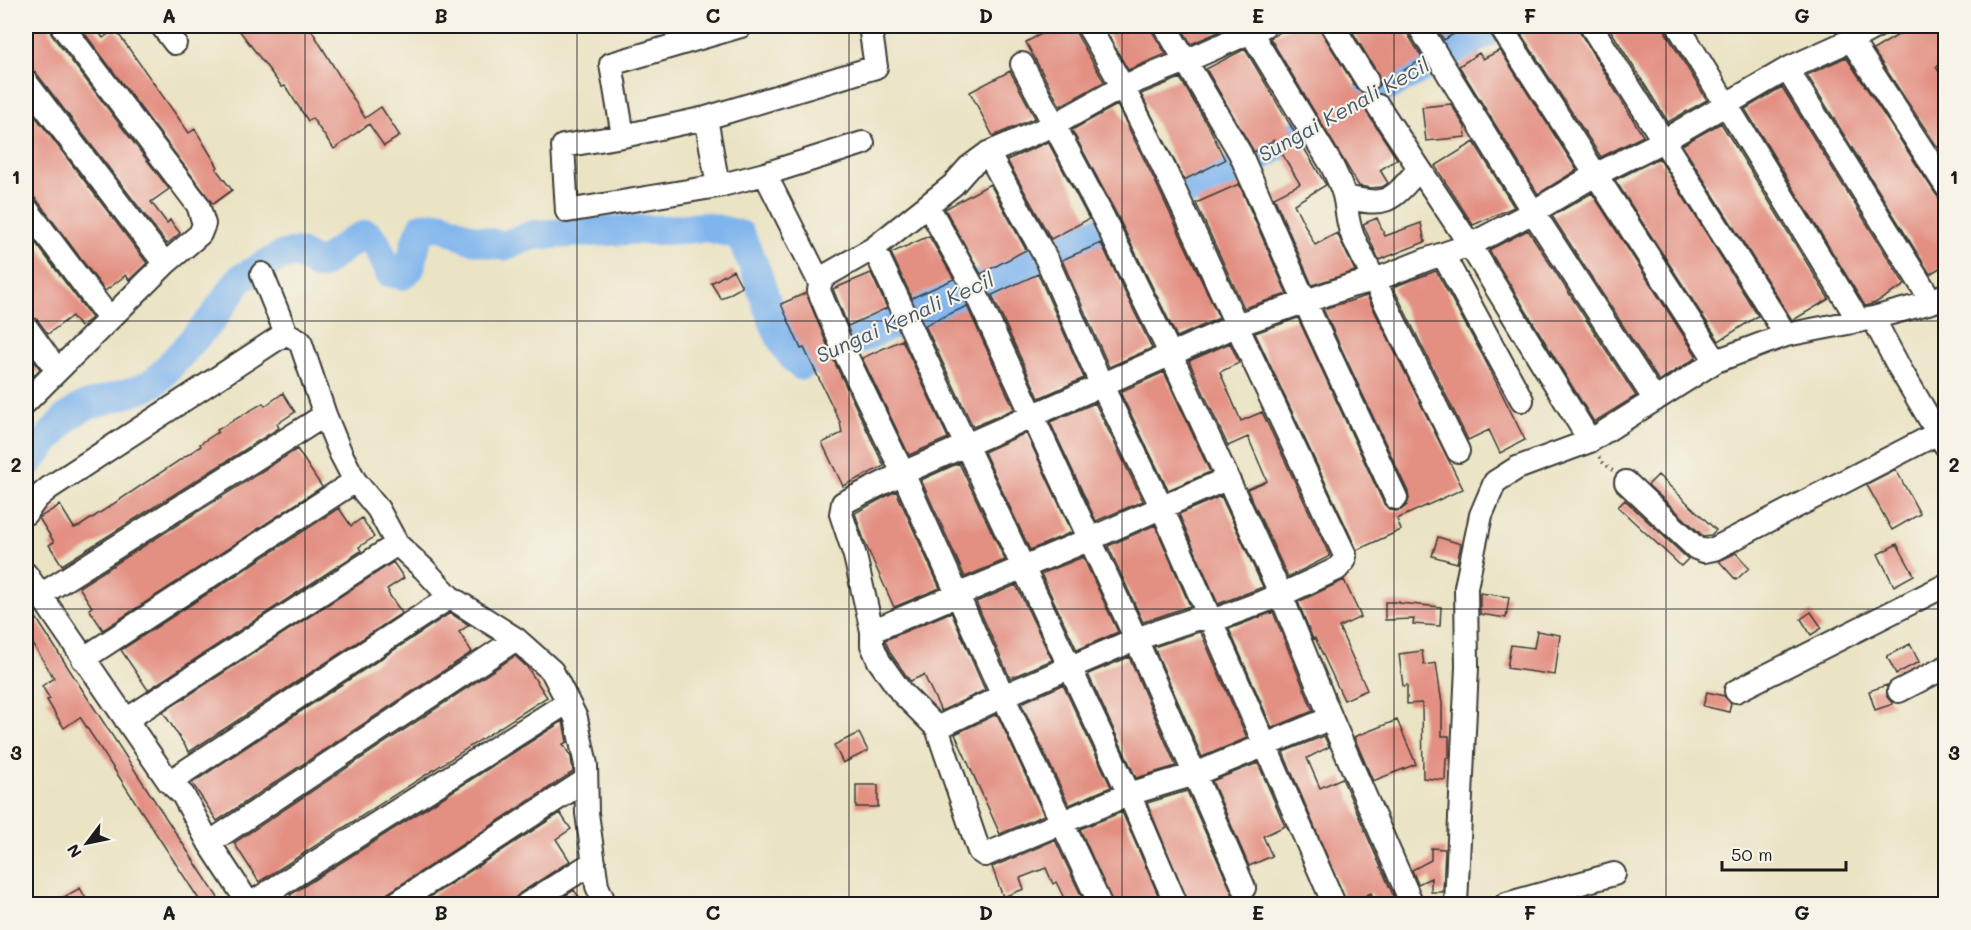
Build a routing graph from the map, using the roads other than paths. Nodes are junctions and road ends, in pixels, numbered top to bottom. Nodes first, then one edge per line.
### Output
1 (62, 26) edge
2 (741, 26) edge
3 (870, 26) edge
4 (1088, 26) edge
5 (1165, 26) edge
6 (1333, 26) edge
7 (1419, 26) edge
8 (1591, 26) edge
9 (1678, 26) edge
10 (1877, 26) edge
11 (1501, 27) edge
12 (1254, 28) edge
13 (1851, 40) junction
14 (1185, 61) junction
15 (1022, 64) dead end
16 (1787, 69) junction
17 (1366, 81) dead end
18 (26, 82) edge
19 (1124, 86) junction
20 (1725, 104) junction
21 (1378, 106) dead end
22 (706, 118) junction
23 (1056, 124) junction
24 (623, 136) junction
25 (1663, 141) junction
26 (863, 143) dead end
27 (988, 153) junction
28 (1419, 170) junction
29 (765, 174) junction
30 (1595, 175) junction
31 (718, 186) junction
32 (1946, 186) edge
33 (1344, 197) junction
34 (928, 206) junction
35 (26, 208) edge
36 (1533, 212) junction
37 (1470, 245) junction
38 (874, 248) junction
39 (1443, 255) junction
40 (165, 264) junction
41 (262, 274) dead end
42 (1375, 280) junction
43 (820, 282) junction
44 (1939, 298) edge
45 (1305, 302) junction
46 (109, 318) junction
47 (1866, 320) junction
48 (1237, 325) junction
49 (26, 327) edge
50 (286, 333) junction
51 (1786, 335) junction
52 (1171, 356) junction
53 (1716, 362) junction
54 (57, 370) junction
55 (1102, 386) junction
56 (1522, 400) dead end
57 (1654, 400) junction
58 (26, 402) edge
59 (325, 415) junction
60 (1033, 417) junction
61 (1942, 440) edge
62 (1590, 441) junction
63 (966, 447) junction
64 (1458, 451) dead end
65 (903, 473) junction
66 (1226, 479) junction
67 (355, 481) junction
68 (1626, 482) road end
69 (1396, 498) dead end
70 (1162, 508) junction
71 (26, 513) edge
72 (1090, 540) junction
73 (397, 544) junction
74 (1023, 568) junction
75 (26, 574) edge
76 (1946, 585) edge
77 (39, 596) junction
78 (958, 596) junction
79 (1281, 596) junction
80 (450, 597) junction
81 (1212, 621) junction
82 (872, 631) junction
83 (516, 639) junction
84 (1136, 639) junction
85 (83, 659) junction
86 (1069, 666) junction
87 (1946, 667) edge
88 (1736, 691) dead end
89 (1899, 692) dead end
90 (1002, 696) junction
91 (568, 702) junction
92 (1331, 718) junction
93 (126, 720) junction
94 (937, 728) junction
95 (1265, 744) junction
96 (1195, 774) junction
97 (586, 780) junction
98 (169, 782) junction
99 (1129, 794) junction
100 (1062, 822) junction
101 (209, 843) junction
102 (594, 862) junction
103 (1614, 874) dead end
104 (1244, 888) dead end
105 (250, 904) edge
106 (395, 904) edge
107 (527, 904) edge
108 (605, 904) edge
109 (1100, 904) edge
110 (1176, 904) edge
111 (1334, 904) edge
112 (1412, 904) edge
113 (1456, 904) edge
114 (1506, 904) edge

1 - 40 street
2 - 24 street
3 - 22 street
4 - 19 street
5 - 14 street
6 - 17 street
7 - 36 street
8 - 25 street
9 - 20 street
10 - 13 street
11 - 30 street
12 - 14 street
12 - 33 street
13 - 16 street
13 - 32 street
14 - 19 street
14 - 45 street
15 - 23 street
16 - 20 street
16 - 44 street
18 - 40 street
19 - 23 street
19 - 48 street
20 - 25 street
20 - 47 street
21 - 28 street
22 - 24 street
22 - 31 street
23 - 27 street
23 - 52 street
24 - 31 street
25 - 30 street
25 - 51 street
26 - 29 street
27 - 34 street
27 - 55 street
28 - 33 street
28 - 37 street
29 - 31 street
29 - 43 street
30 - 36 street
30 - 53 street
33 - 42 street
34 - 38 street
34 - 60 street
35 - 46 street
36 - 37 street
36 - 57 street
37 - 39 street
37 - 62 street
38 - 43 street
38 - 63 street
39 - 42 street
39 - 56 street
40 - 46 street
41 - 50 street
42 - 45 street
42 - 64 street
43 - 65 street
44 - 47 street
45 - 48 street
45 - 69 street
46 - 54 street
47 - 51 street
47 - 61 street
48 - 52 street
48 - 79 street
49 - 54 street
50 - 59 street
50 - 71 street
51 - 53 street
52 - 55 street
52 - 66 street
53 - 57 street
54 - 58 street
55 - 60 street
55 - 70 street
57 - 62 street
59 - 67 street
59 - 77 street
60 - 63 street
60 - 72 street
61 - 68 street
62 - 113 street
63 - 65 street
63 - 74 street
65 - 78 street
65 - 82 street
66 - 70 street
66 - 79 street
67 - 73 street
67 - 85 street
70 - 72 street
70 - 81 street
72 - 74 street
72 - 84 street
73 - 80 street
73 - 93 street
74 - 78 street
74 - 86 street
75 - 77 street
76 - 88 street
77 - 85 street
78 - 82 street
78 - 90 street
79 - 81 street
79 - 92 street
80 - 83 street
80 - 98 street
81 - 84 street
81 - 95 street
82 - 94 street
83 - 91 street
83 - 101 street
84 - 86 street
84 - 96 street
85 - 93 street
86 - 90 street
86 - 99 street
87 - 89 street
90 - 94 street
90 - 100 street
91 - 97 street
91 - 105 street
92 - 95 street
92 - 112 street
93 - 98 street
94 - 100 street
95 - 96 street
95 - 111 street
96 - 99 street
96 - 104 street
97 - 102 street
97 - 106 street
98 - 101 street
99 - 100 street
99 - 110 street
100 - 109 street
101 - 105 street
102 - 107 street
102 - 108 street
103 - 114 street

